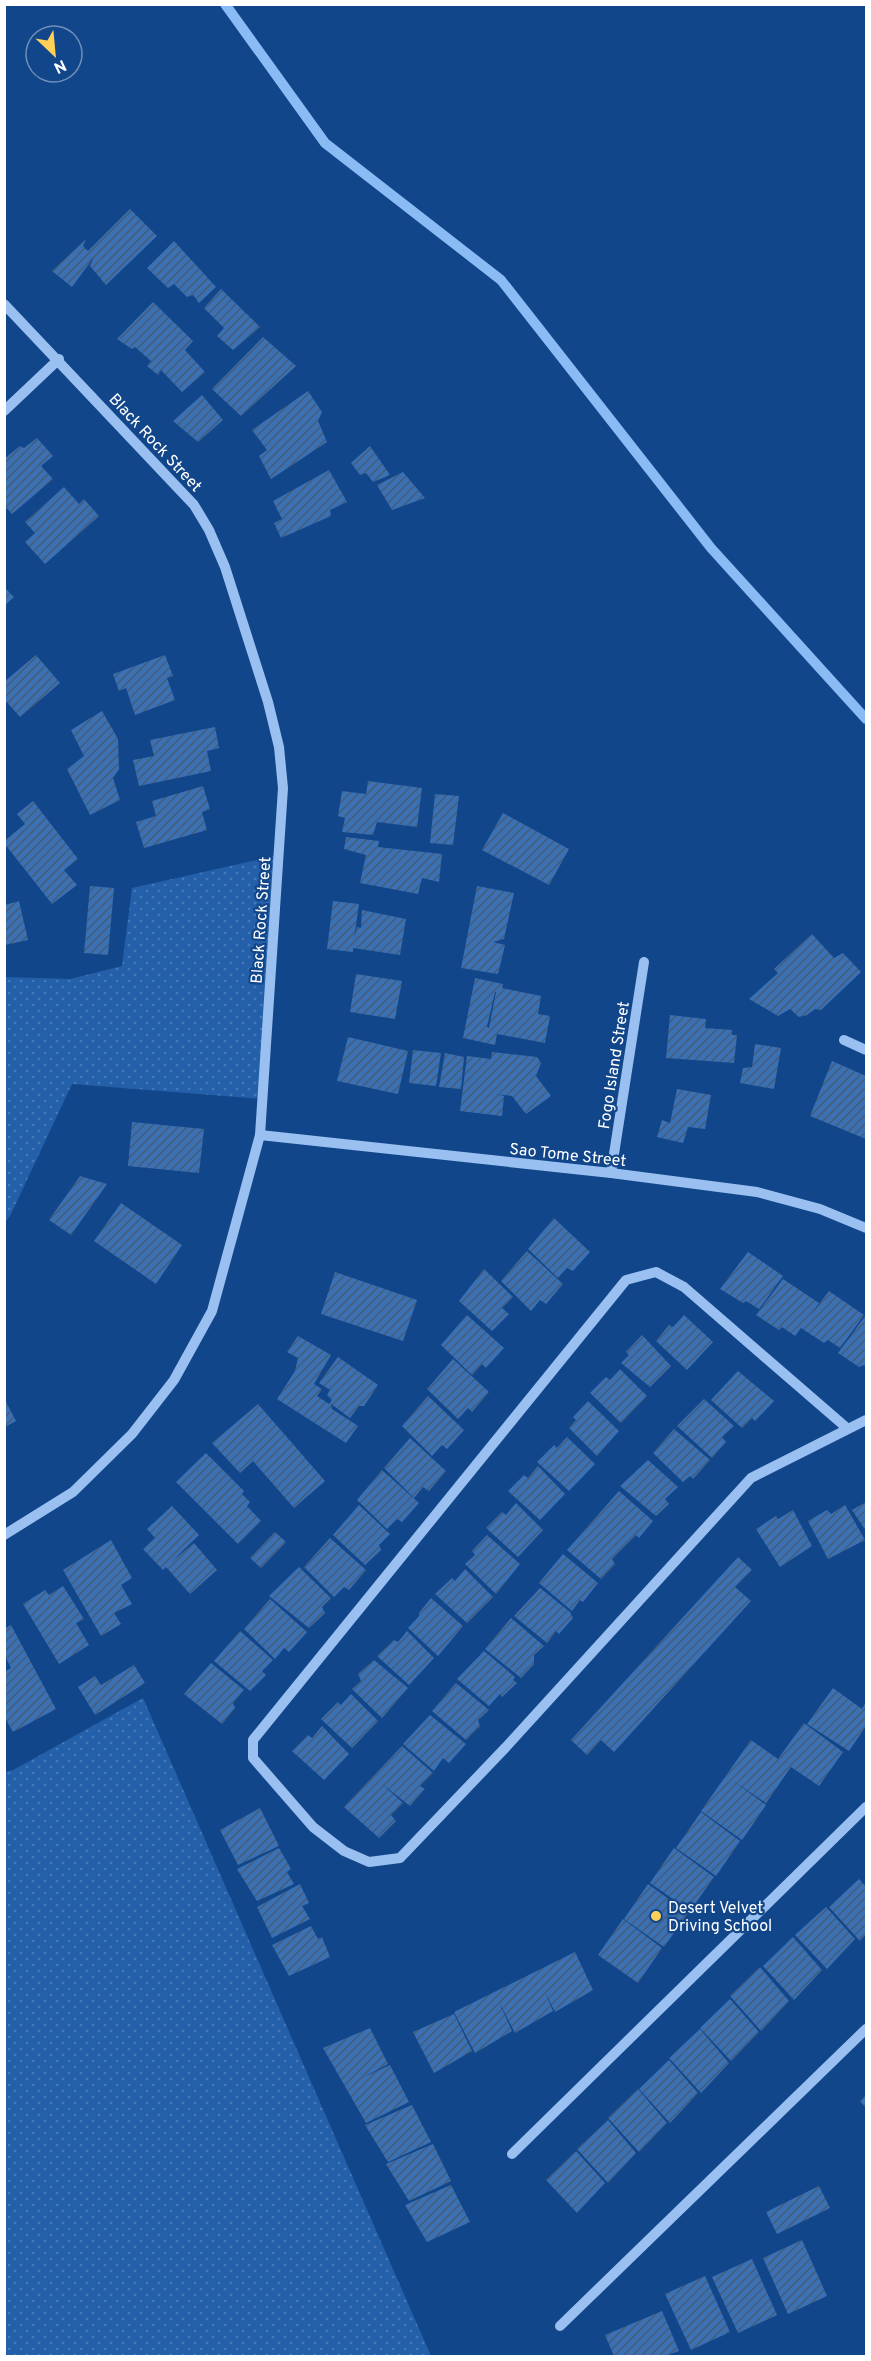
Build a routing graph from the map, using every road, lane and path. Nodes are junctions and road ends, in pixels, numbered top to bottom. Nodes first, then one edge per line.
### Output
1 (4, 304) edge
2 (59, 359) junction
3 (4, 411) edge
4 (644, 962) dead end
5 (844, 1040) dead end
6 (867, 1050) edge
7 (260, 1135) junction
8 (611, 1173) junction
9 (867, 1228) edge
10 (867, 1420) edge
11 (848, 1429) junction
12 (4, 1535) edge
13 (867, 1807) edge
14 (867, 2029) edge
15 (512, 2154) dead end
16 (560, 2326) dead end

1 - 2 street, Black Rock Street
2 - 3 street
2 - 7 street, Black Rock Street
4 - 8 street, Fogo Island Street
5 - 6 street
7 - 8 street, Sao Tome Street
7 - 12 street, Black Rock Street
8 - 9 street, Sao Tome Street
10 - 11 street
11 - 11 street
13 - 15 street
14 - 16 street

